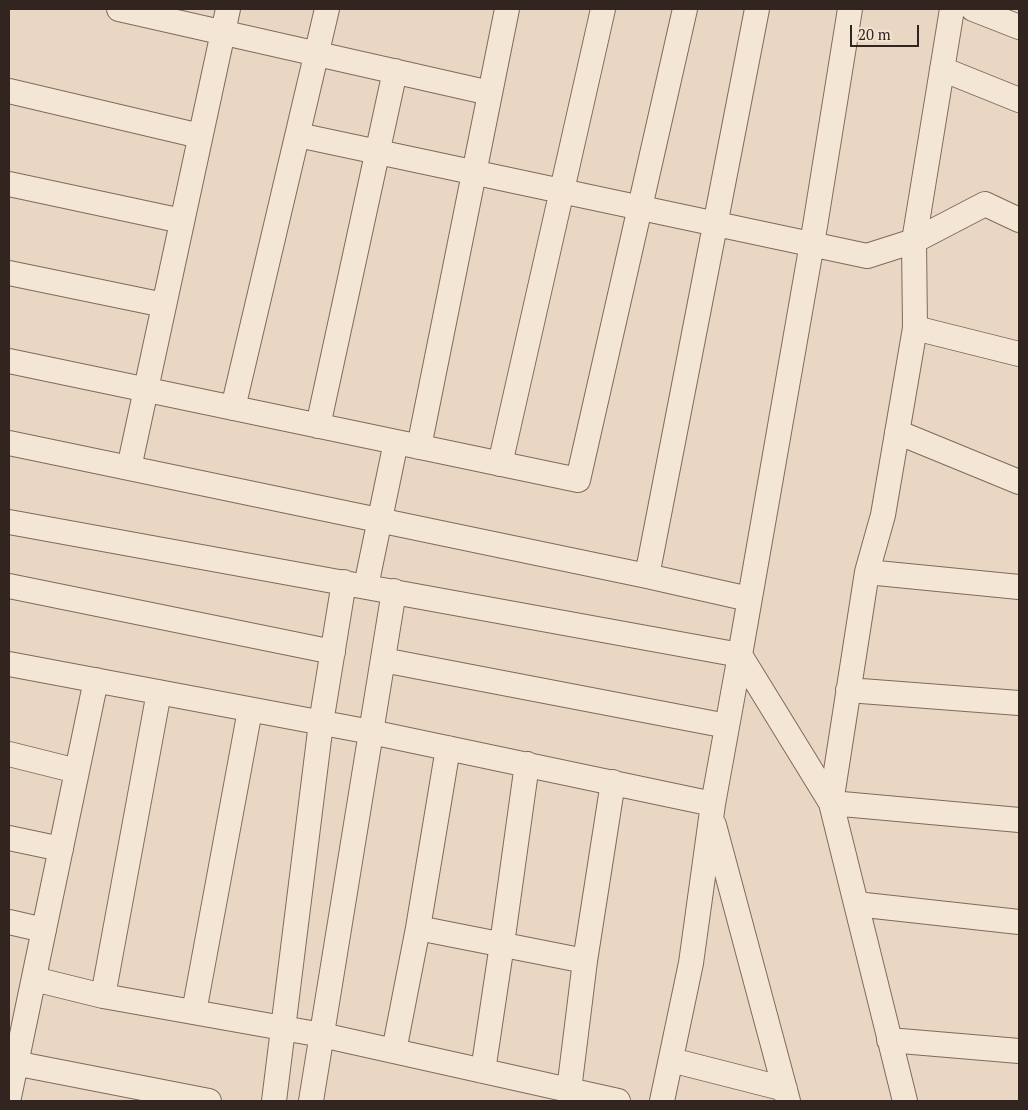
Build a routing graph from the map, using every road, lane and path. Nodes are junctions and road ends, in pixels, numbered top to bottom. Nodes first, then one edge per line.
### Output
1 (119, 9) edge
2 (228, 9) edge
3 (327, 9) edge
4 (506, 9) edge
5 (603, 9) edge
6 (685, 9) edge
7 (757, 9) edge
8 (850, 9) edge
9 (952, 9) edge
10 (973, 9) edge
11 (1019, 27) edge
12 (223, 32) junction
13 (317, 54) junction
14 (942, 69) junction
15 (395, 71) junction
16 (9, 91) edge
17 (490, 93) junction
18 (1019, 100) edge
19 (298, 135) junction
20 (200, 136) junction
21 (377, 152) junction
22 (474, 173) junction
23 (9, 184) edge
24 (562, 191) junction
25 (639, 208) junction
26 (1019, 220) edge
27 (182, 221) junction
28 (715, 224) junction
29 (914, 240) junction
30 (812, 245) junction
31 (9, 273) edge
32 (164, 305) junction
33 (915, 328) junction
34 (1019, 354) edge
35 (9, 361) edge
36 (146, 390) junction
37 (233, 408) junction
38 (318, 426) junction
39 (897, 432) junction
40 (396, 442) junction
41 (9, 443) edge
42 (419, 447) junction
43 (500, 464) junction
44 (129, 468) junction
45 (1019, 482) edge
46 (379, 520) junction
47 (9, 522) edge
48 (867, 572) junction
49 (647, 576) junction
50 (355, 584) junction
51 (9, 586) edge
52 (1019, 587) edge
53 (394, 591) junction
54 (749, 599) junction
55 (333, 652) junction
56 (740, 655) junction
57 (383, 660) junction
58 (9, 664) edge
59 (96, 680) junction
60 (848, 690) junction
61 (159, 692) junction
62 (1019, 703) edge
63 (250, 710) junction
64 (321, 723) junction
65 (727, 726) junction
66 (371, 732) junction
67 (448, 748) junction
68 (9, 754) edge
69 (527, 764) junction
70 (77, 771) junction
71 (613, 782) junction
72 (831, 803) junction
73 (713, 810) junction
74 (1019, 820) edge
75 (9, 838) edge
76 (61, 849) junction
77 (856, 904) junction
78 (9, 922) edge
79 (1019, 922) edge
80 (418, 928) junction
81 (44, 930) junction
82 (502, 944) junction
83 (586, 961) junction
84 (34, 979) junction
85 (103, 996) junction
86 (194, 1012) junction
87 (283, 1028) junction
88 (322, 1035) junction
89 (890, 1040) junction
90 (394, 1051) junction
91 (1019, 1052) edge
92 (671, 1060) junction
93 (12, 1062) edge
94 (483, 1071) junction
95 (569, 1090) junction
96 (786, 1095) edge
97 (9, 1097) edge
98 (209, 1101) edge
99 (274, 1101) edge
100 (311, 1101) edge
101 (618, 1101) edge
102 (662, 1101) edge
103 (905, 1101) edge

1 - 12 street
2 - 12 street
3 - 13 street
4 - 17 street
5 - 24 street
6 - 25 street
7 - 28 street
8 - 30 street
9 - 14 street
10 - 11 street
12 - 13 street
12 - 20 street
13 - 15 street
13 - 19 street
14 - 18 street
14 - 29 street
15 - 17 street
15 - 21 street
16 - 20 street
17 - 22 street
19 - 21 street
19 - 37 street
20 - 27 street
21 - 22 street
21 - 38 street
22 - 24 street
22 - 42 street
23 - 27 street
24 - 25 street
24 - 43 street
25 - 28 street
25 - 43 street
26 - 29 street
27 - 32 street
28 - 30 street
28 - 49 street
29 - 30 street
29 - 33 street
30 - 54 street
31 - 32 street
32 - 36 street
33 - 34 street
33 - 39 street
35 - 36 street
36 - 37 street
36 - 44 street
37 - 38 street
38 - 40 street
39 - 45 street
39 - 48 street
40 - 42 street
40 - 46 street
41 - 44 street
42 - 43 street
44 - 46 street
46 - 49 street
46 - 50 street
47 - 50 street
48 - 52 street
48 - 60 street
49 - 54 street
50 - 53 street
50 - 55 street
51 - 55 street
53 - 56 street
53 - 57 street
54 - 56 street
55 - 64 street
56 - 65 street
56 - 72 street
57 - 65 street
57 - 66 street
58 - 59 street
59 - 61 street
59 - 70 street
60 - 62 street
60 - 72 street
61 - 63 street
61 - 85 street
63 - 64 street
63 - 86 street
64 - 66 street
64 - 87 street
65 - 73 street
66 - 67 street
66 - 88 street
67 - 69 street
67 - 80 street
68 - 70 street
69 - 71 street
69 - 82 street
70 - 76 street
71 - 73 street
71 - 83 street
72 - 74 street
72 - 77 street
73 - 92 street
73 - 96 street
75 - 76 street
76 - 81 street
77 - 79 street
77 - 89 street
78 - 81 street
80 - 82 street
80 - 90 street
81 - 84 street
82 - 83 street
82 - 94 street
83 - 95 street
84 - 85 street
84 - 93 street
85 - 86 street
86 - 87 street
87 - 88 street
87 - 99 street
88 - 90 street
88 - 100 street
89 - 91 street
89 - 103 street
90 - 94 street
92 - 96 street
92 - 102 street
93 - 97 street
93 - 98 street
94 - 95 street
95 - 101 street

